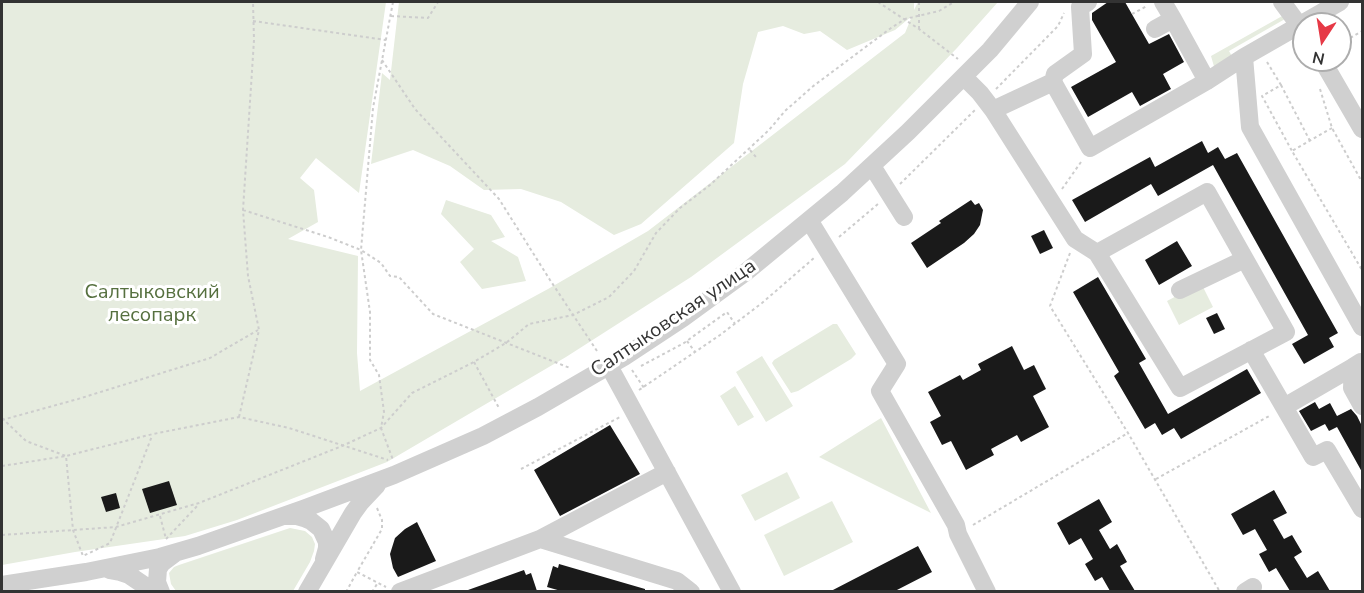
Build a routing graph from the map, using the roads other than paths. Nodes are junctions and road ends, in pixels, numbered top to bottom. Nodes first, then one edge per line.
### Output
1 (1030, 2) edge
2 (1088, 2) edge
3 (1282, 2) edge
4 (1340, 2) edge
5 (1155, 4) edge
6 (1326, 12) edge
7 (1292, 16) edge
8 (1173, 19) junction
9 (1155, 29) dead end
10 (1292, 34) edge
11 (1252, 53) junction
12 (962, 69) junction
13 (1329, 72) edge
14 (1207, 81) junction
15 (1053, 82) junction
16 (989, 105) junction
17 (1362, 129) edge
18 (872, 166) junction
19 (904, 217) dead end
20 (809, 220) junction
21 (1097, 253) junction
22 (1245, 259) junction
23 (1180, 290) dead end
24 (1362, 327) edge
25 (1251, 350) junction
26 (1358, 364) edge
27 (609, 366) junction
28 (1362, 406) edge
29 (1284, 407) junction
30 (667, 472) junction
31 (394, 475) junction
32 (1362, 509) edge
33 (279, 517) junction
34 (540, 539) junction
35 (198, 546) junction
36 (86, 572) junction
37 (311, 584) edge
38 (2, 585) edge
39 (393, 589) edge
40 (154, 591) edge
41 (161, 591) edge
42 (691, 591) edge
43 (732, 591) edge
44 (987, 591) edge

1 - 12 street, Салтыковская улица
2 - 15 street
3 - 7 street
4 - 6 street
5 - 8 street
8 - 9 street
8 - 14 street
10 - 11 street
11 - 14 street
11 - 24 street
12 - 16 street
12 - 18 street, Салтыковская улица
13 - 17 street
14 - 15 street
15 - 16 street
16 - 21 street
18 - 19 street
18 - 20 street, Салтыковская улица
20 - 27 street, Салтыковская улица
20 - 44 street
21 - 22 street
21 - 25 street
22 - 23 street
22 - 25 street
25 - 29 street
26 - 28 street
26 - 29 street
27 - 30 street
27 - 31 street, Салтыковская улица
29 - 32 street
30 - 34 street
30 - 43 street
31 - 33 street, Салтыковская улица
31 - 37 street
33 - 35 street, Салтыковская улица
33 - 37 street, Салтыковская улица
34 - 39 street
34 - 42 street
35 - 36 street, Салтыковская улица
35 - 41 street
36 - 38 street, Салтыковская улица
36 - 40 street

